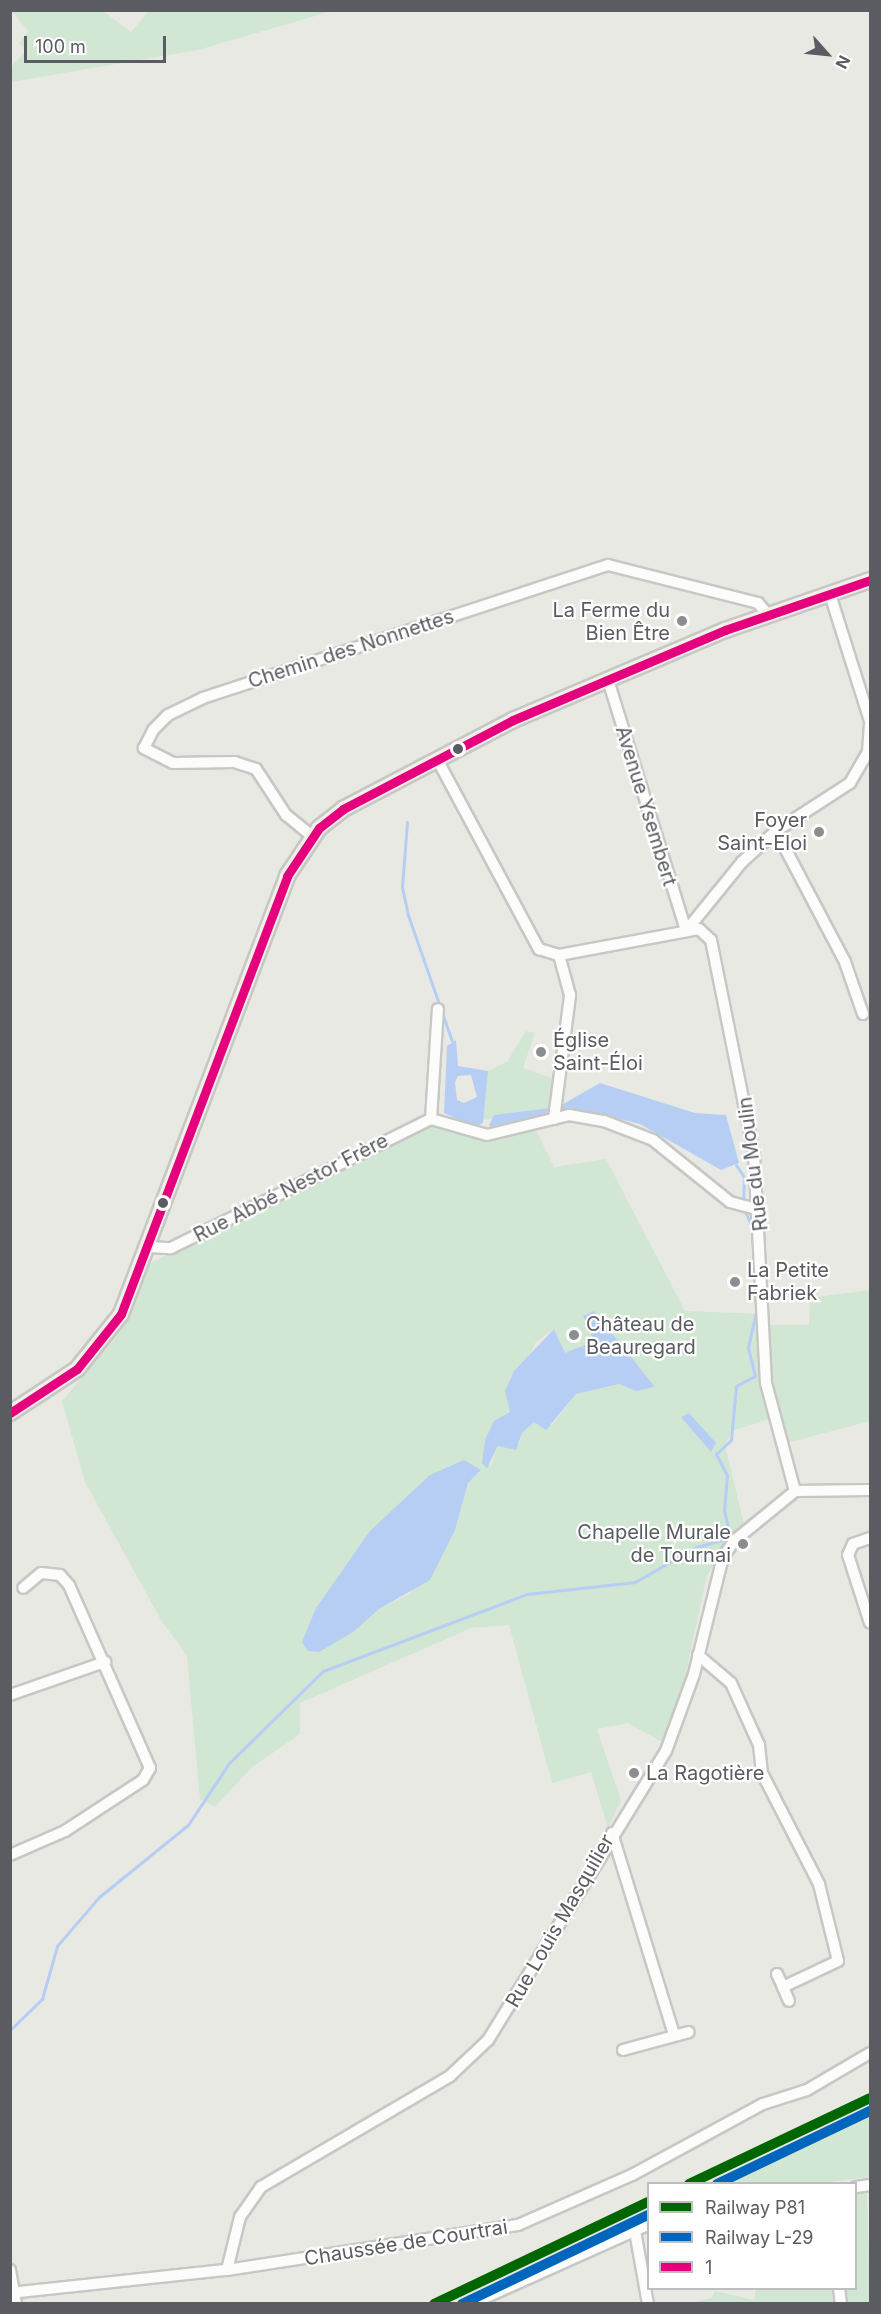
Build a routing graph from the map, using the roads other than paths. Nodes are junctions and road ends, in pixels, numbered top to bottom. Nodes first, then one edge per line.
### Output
1 (870, 580) edge
2 (830, 594) junction
3 (768, 615) junction
4 (608, 680) junction
5 (437, 759) junction
6 (776, 831) junction
7 (312, 836) junction
8 (686, 931) junction
9 (559, 954) junction
10 (438, 1010) dead end
11 (862, 1014) dead end
12 (554, 1113) junction
13 (431, 1119) junction
14 (759, 1210) junction
15 (149, 1247) junction
16 (10, 1413) edge
17 (870, 1490) edge
18 (795, 1491) junction
19 (870, 1538) edge
20 (23, 1588) dead end
21 (870, 1623) edge
22 (698, 1655) junction
23 (105, 1662) junction
24 (10, 1695) edge
25 (612, 1833) junction
26 (10, 1855) edge
27 (777, 1974) dead end
28 (783, 1987) junction
29 (789, 2001) dead end
30 (689, 2032) dead end
31 (674, 2034) junction
32 (623, 2050) dead end
33 (870, 2053) edge
34 (647, 2225) edge
35 (635, 2231) junction
36 (10, 2270) edge
37 (227, 2270) junction
38 (13, 2296) edge
39 (471, 2304) edge
40 (648, 2304) edge

1 - 2 main road
2 - 3 main road
2 - 6 street
3 - 4 main road
3 - 7 street, Chemin des Nonnettes
4 - 5 main road
4 - 8 street, Avenue Ysembert
5 - 7 main road
5 - 9 street
6 - 8 street
6 - 11 street
7 - 15 main road
8 - 9 street
8 - 14 street, Rue du Moulin
9 - 12 street
10 - 13 street
12 - 13 street
12 - 14 street
13 - 15 street, Rue Abbé Nestor Frère
14 - 18 street, Rue du Moulin
15 - 16 main road
17 - 18 street
18 - 22 street, Rue Louis Masquilier
19 - 21 street
20 - 23 street
22 - 25 street, Rue Louis Masquilier
22 - 28 street
23 - 24 street
23 - 26 street
25 - 31 street
25 - 37 street, Rue Louis Masquilier
27 - 28 street
28 - 29 street
30 - 31 street
31 - 32 street
33 - 37 street, Chaussée de Courtrai
34 - 35 street
35 - 39 street
35 - 40 street
36 - 38 street
37 - 38 street, Chaussée de Courtrai

